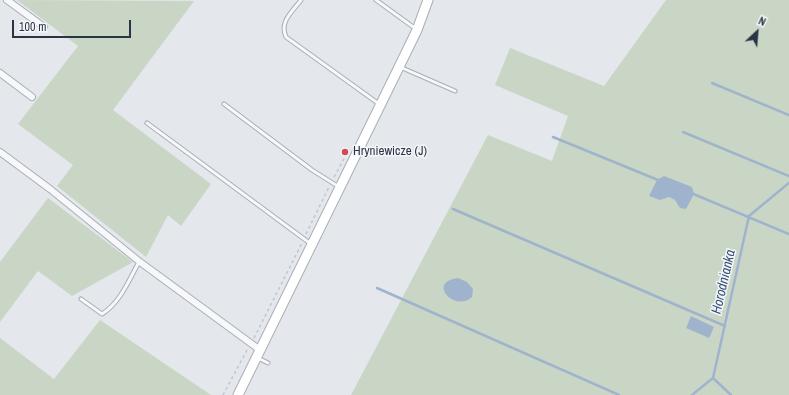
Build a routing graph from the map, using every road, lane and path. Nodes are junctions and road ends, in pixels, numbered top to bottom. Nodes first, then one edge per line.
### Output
1 (7, 0) edge
2 (301, 0) edge
3 (376, 0) edge
4 (428, 0) edge
5 (44, 27) dead end
6 (417, 30) junction
7 (399, 67) junction
8 (0, 73) edge
9 (455, 91) dead end
10 (32, 97) dead end
11 (224, 104) dead end
12 (381, 105) junction
13 (147, 123) dead end
14 (0, 152) edge
15 (340, 187) junction
16 (311, 245) junction
17 (140, 262) junction
18 (81, 299) dead end
19 (258, 354) junction
20 (268, 363) dead end
21 (238, 395) edge

1 - 5 street
2 - 12 lane
3 - 6 lane
4 - 6 street
6 - 7 street
7 - 9 lane
7 - 12 street
8 - 10 street
11 - 15 lane
12 - 15 street
13 - 16 lane
14 - 17 street
15 - 16 street
16 - 19 street
17 - 18 lane
17 - 19 street
19 - 20 lane
19 - 21 street

